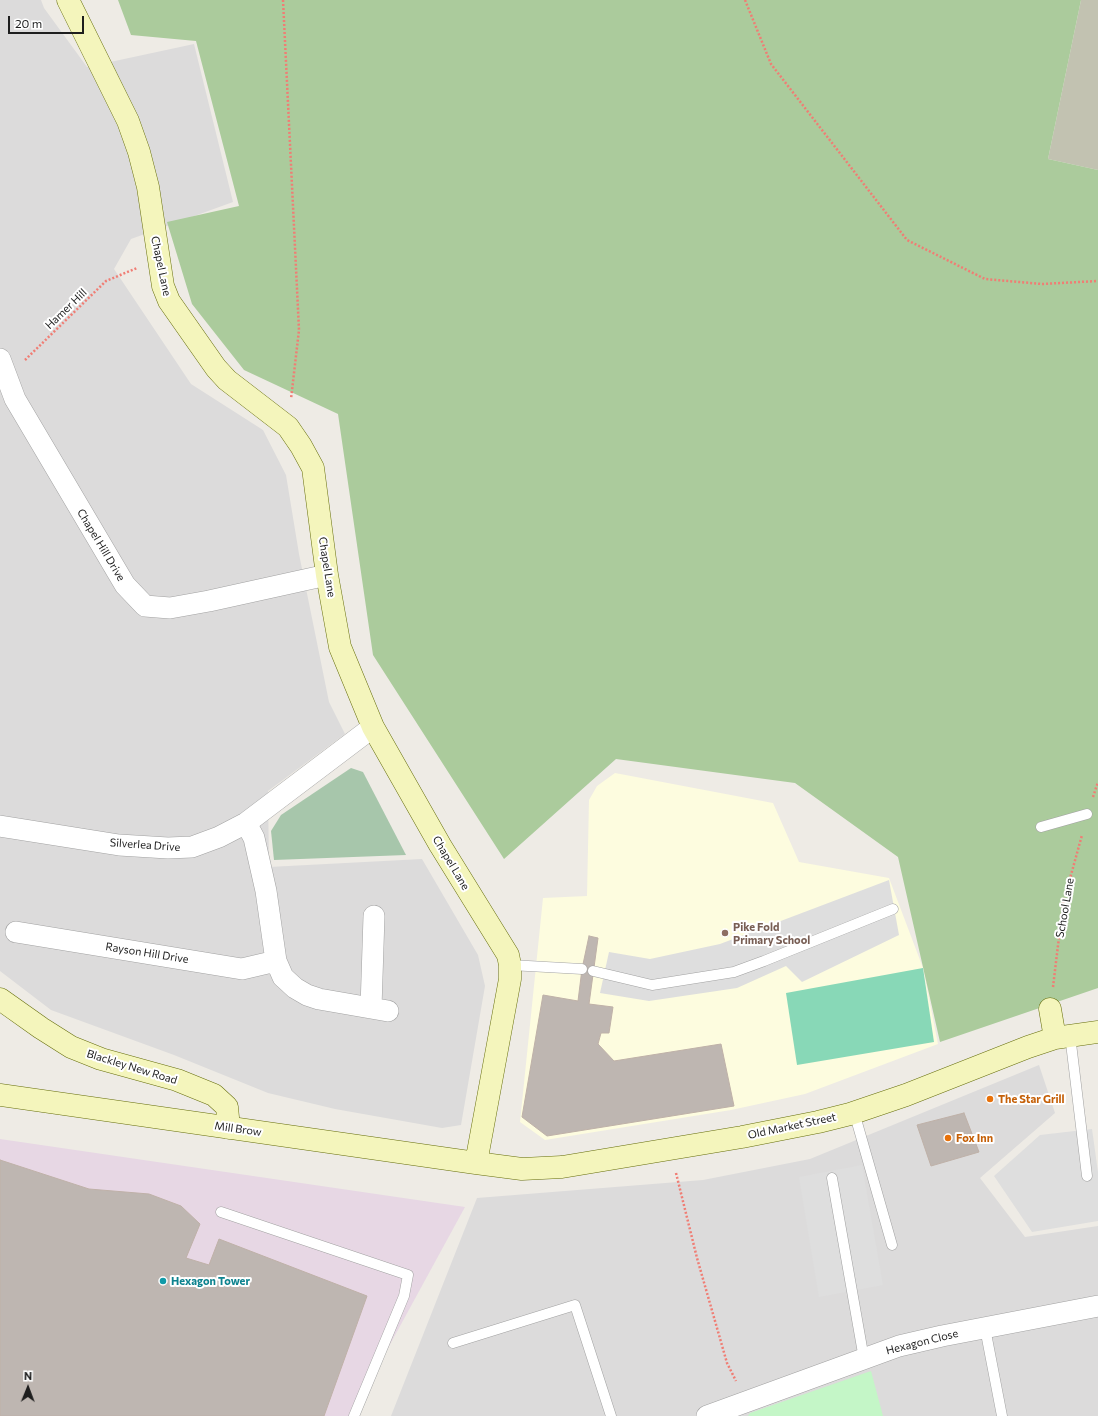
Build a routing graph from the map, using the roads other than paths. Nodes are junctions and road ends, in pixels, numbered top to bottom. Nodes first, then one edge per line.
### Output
1 (68, 0) edge
2 (0, 359) edge
3 (327, 574) junction
4 (373, 727) junction
5 (1087, 814) road end
6 (246, 822) junction
7 (0, 826) edge
8 (1041, 827) dead end
9 (893, 909) dead end
10 (374, 916) dead end
11 (16, 932) dead end
12 (276, 961) junction
13 (510, 965) junction
14 (582, 969) dead end
15 (593, 971) dead end
16 (0, 1000) edge
17 (1050, 1009) road end
18 (1098, 1032) edge
19 (1062, 1037) junction
20 (0, 1095) edge
21 (854, 1112) junction
22 (229, 1128) junction
23 (476, 1163) junction
24 (1087, 1176) dead end
25 (832, 1178) dead end
26 (221, 1212) dead end
27 (892, 1244) dead end
28 (1098, 1306) edge
29 (985, 1328) junction
30 (453, 1343) dead end
31 (864, 1359) junction
32 (712, 1415) edge
33 (354, 1416) edge
34 (611, 1416) edge
35 (1002, 1416) edge

1 - 3 street, Chapel Lane
2 - 3 street, Chapel Hill Drive
3 - 4 street, Chapel Lane
4 - 6 street, Silverlea Drive
4 - 13 street, Chapel Lane
5 - 8 lane
6 - 7 street, Silverlea Drive
6 - 12 street
9 - 15 lane
10 - 12 street
11 - 12 street, Rayson Hill Drive
13 - 14 lane
13 - 23 street, Chapel Lane
16 - 22 street, Blackley New Road
17 - 19 street
18 - 19 street, Old Market Street
19 - 21 street, Old Market Street
19 - 24 lane
20 - 22 street, Mill Brow
21 - 23 street, Old Market Street
21 - 27 lane
22 - 23 street, Mill Brow
25 - 31 lane
26 - 33 lane
28 - 29 street, Hexagon Close
29 - 31 street, Hexagon Close
29 - 35 lane
30 - 34 lane
31 - 32 street, Hexagon Close

